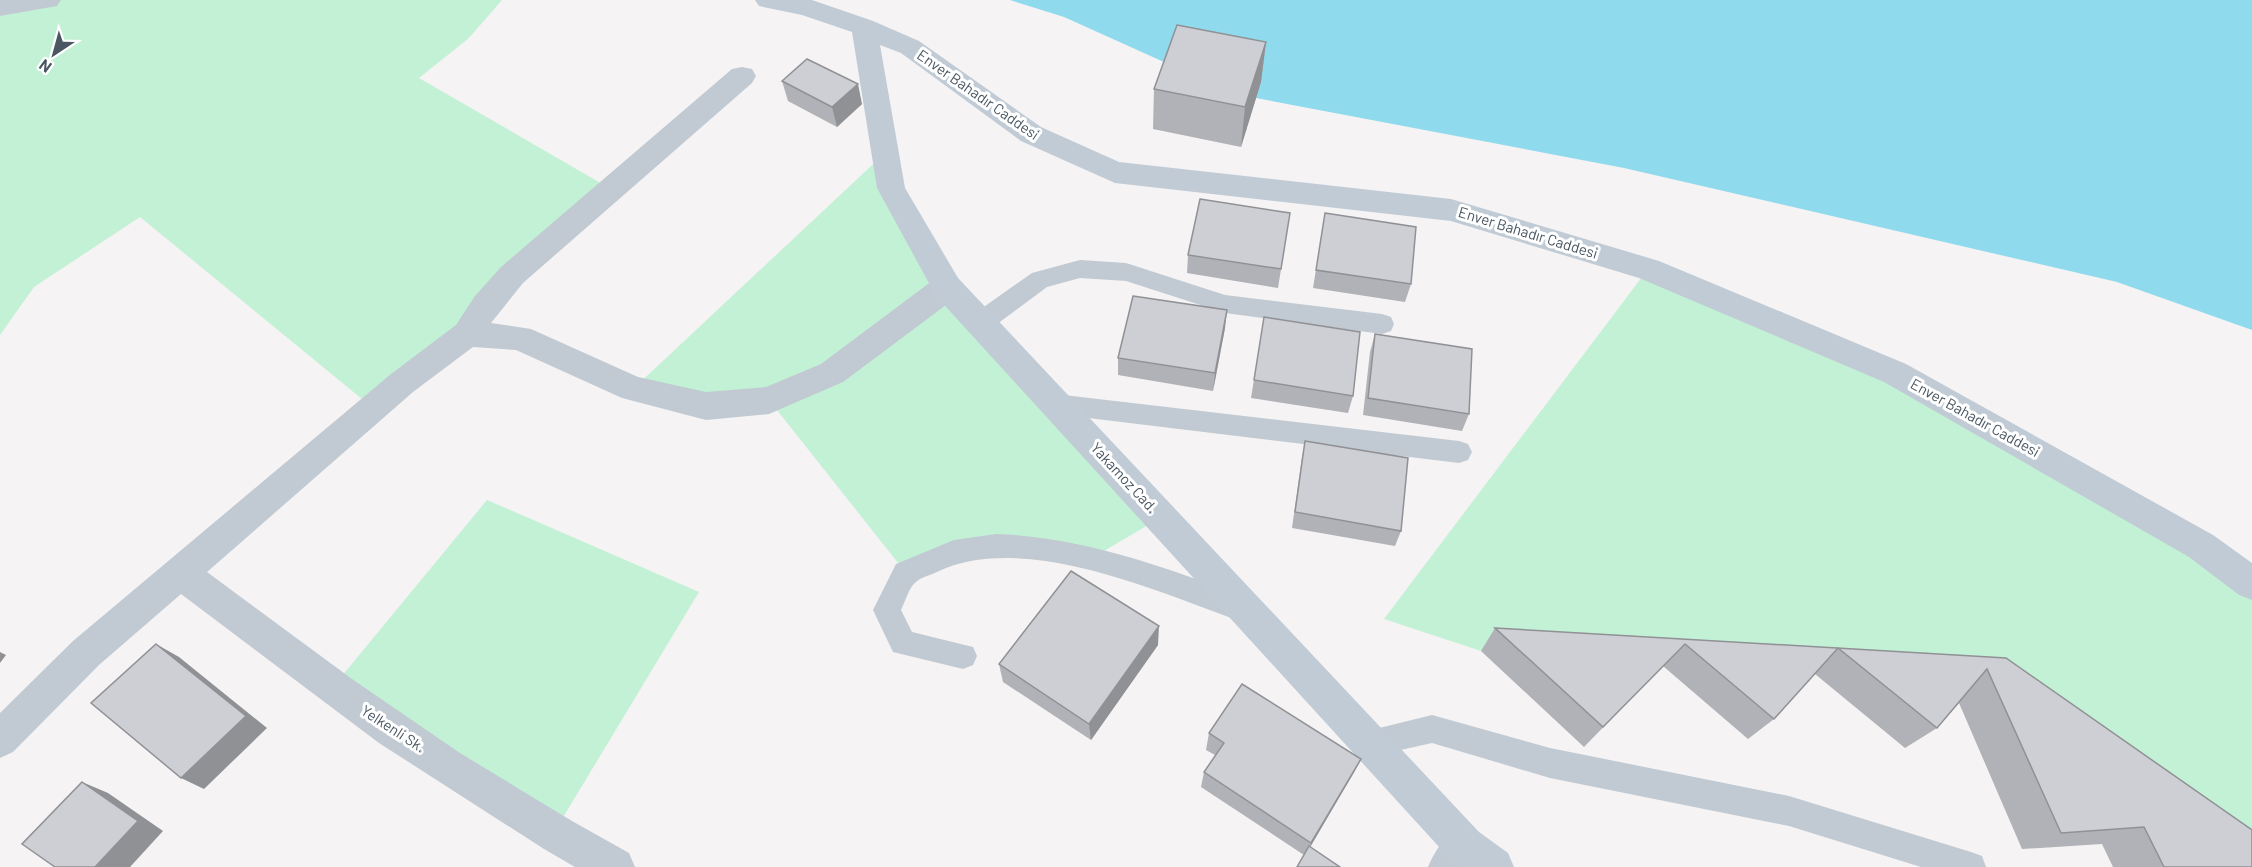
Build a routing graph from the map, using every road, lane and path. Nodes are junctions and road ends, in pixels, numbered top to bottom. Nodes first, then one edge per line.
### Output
1 (48, 0) edge
2 (768, 0) edge
3 (0, 7) edge
4 (864, 27) junction
5 (742, 76) dead end
6 (947, 287) junction
7 (980, 323) junction
8 (1382, 324) dead end
9 (467, 334) junction
10 (1055, 404) junction
11 (1459, 452) dead end
12 (182, 574) junction
13 (2252, 584) edge
14 (1245, 610) junction
15 (963, 656) dead end
16 (0, 739) edge
17 (1369, 743) junction
18 (1469, 860) edge
19 (615, 867) edge
20 (1971, 867) edge

1 - 3 street
2 - 4 main road, Enver Bahadır Caddesi
4 - 6 main road, Yakamoz Cad.
4 - 13 main road, Enver Bahadır Caddesi
5 - 9 street
6 - 7 main road, Yakamoz Cad.
6 - 9 street
7 - 8 lane
7 - 10 main road, Yakamoz Cad.
9 - 12 street
10 - 11 lane
10 - 14 main road, Yakamoz Cad.
12 - 16 street
12 - 19 street, Yelkenli Sk.
14 - 15 lane
14 - 17 main road, Yakamoz Cad.
17 - 18 main road, Yakamoz Cad.
17 - 20 lane

